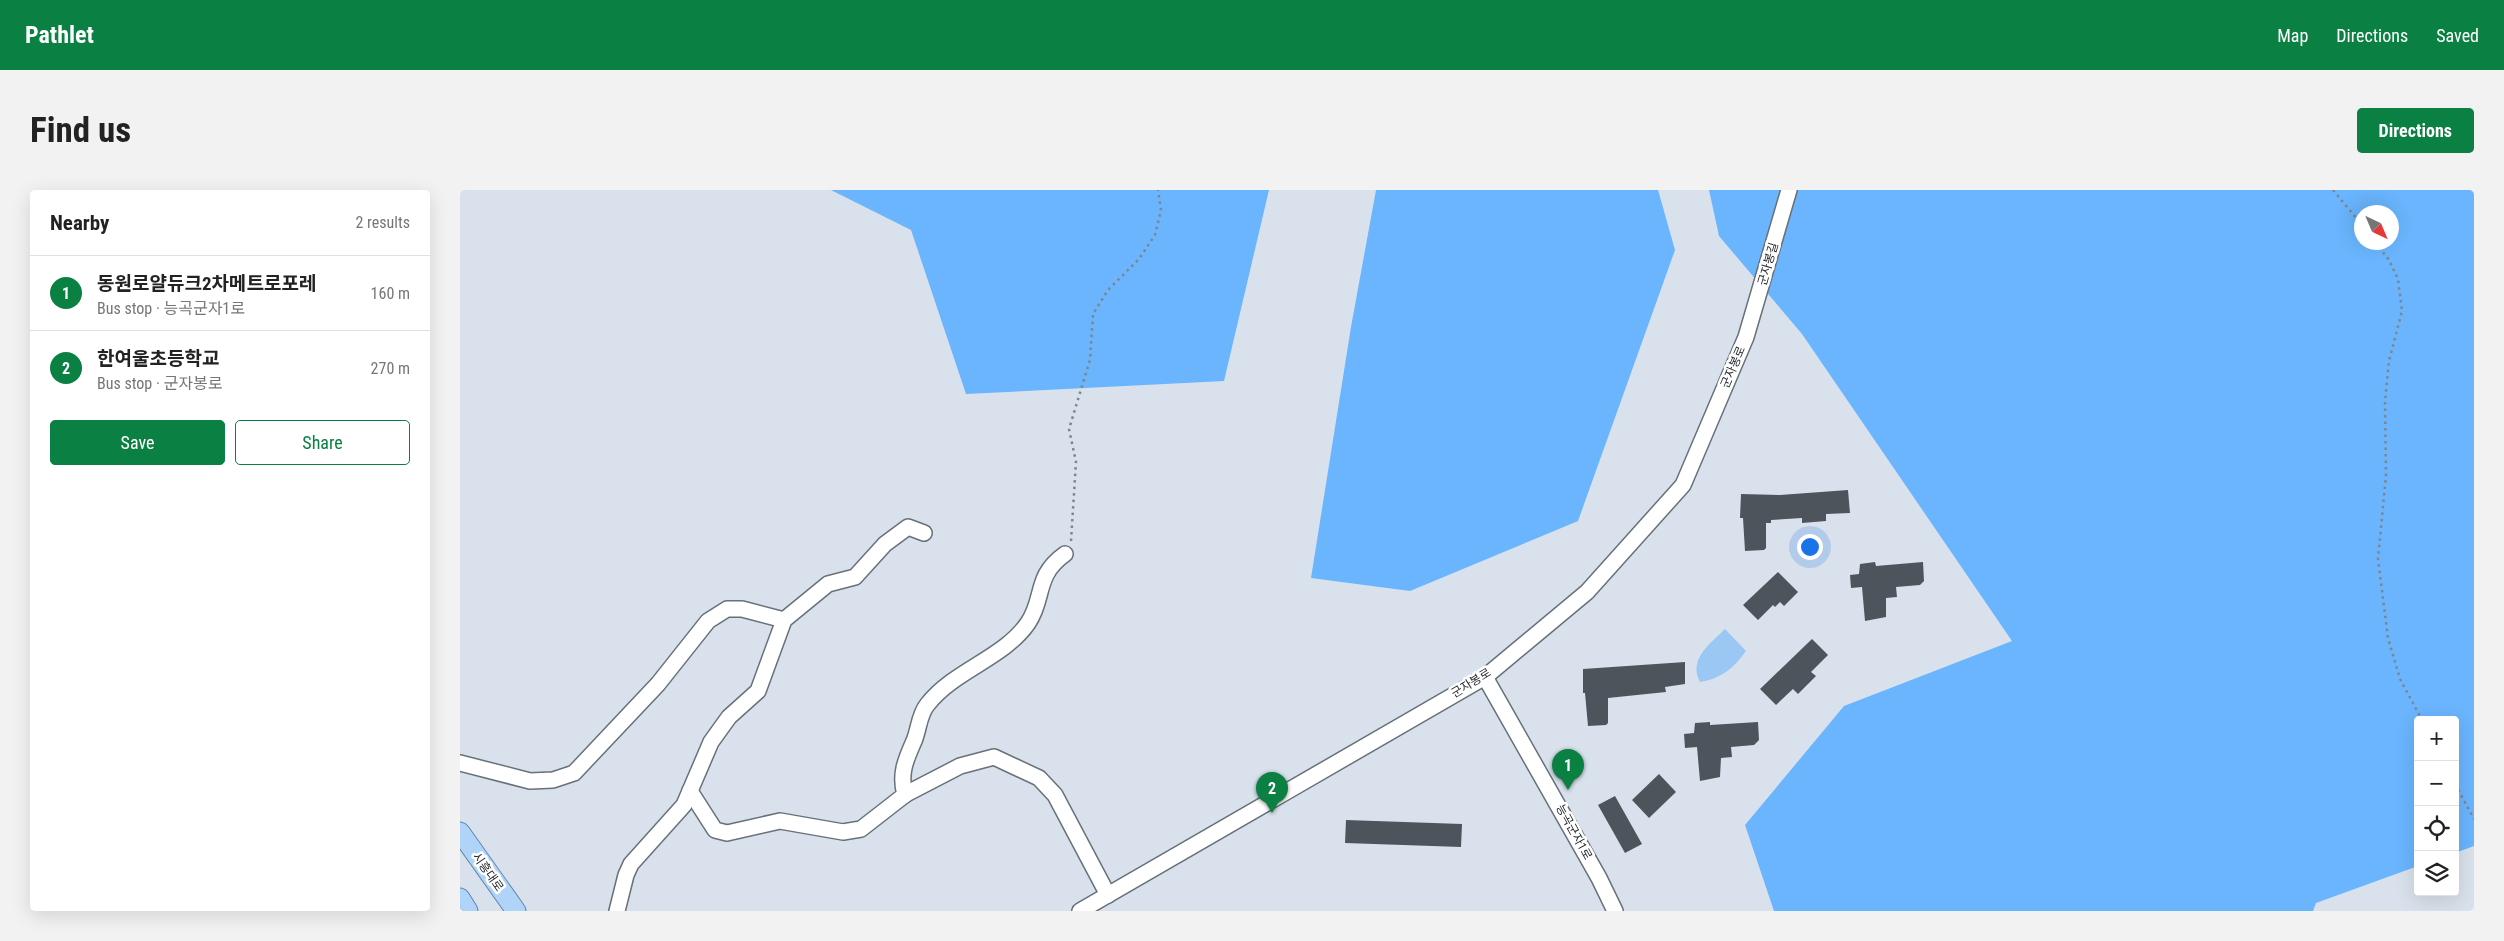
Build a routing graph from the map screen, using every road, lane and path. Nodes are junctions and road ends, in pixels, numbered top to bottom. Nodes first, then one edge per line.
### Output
1 (1158, 190) edge
2 (1789, 190) edge
3 (2333, 190) edge
4 (2354, 215) edge
5 (2381, 250) edge
6 (1746, 337) joint
7 (924, 533) dead end
8 (1065, 554) joint
9 (784, 620) junction
10 (1485, 677) junction
11 (2420, 716) edge
12 (460, 763) edge
13 (690, 791) junction
14 (2459, 791) edge
15 (905, 795) junction
16 (2474, 819) edge
17 (460, 832) edge
18 (1108, 895) junction
19 (460, 898) edge
20 (468, 911) edge
21 (516, 911) edge
22 (617, 911) edge
23 (1080, 911) edge
24 (1615, 911) edge

1 - 8 path
2 - 6 street, 군자봉길
3 - 4 path
5 - 11 path
6 - 10 street, 군자봉로
7 - 9 street
8 - 15 street
9 - 12 street
9 - 13 street
10 - 18 street, 군자봉로
10 - 24 street, 능곡군자1로
13 - 15 street
13 - 22 street
14 - 16 path
15 - 18 street
17 - 21 main road, 시흥대로
18 - 23 street, 군자봉로
19 - 20 main road

